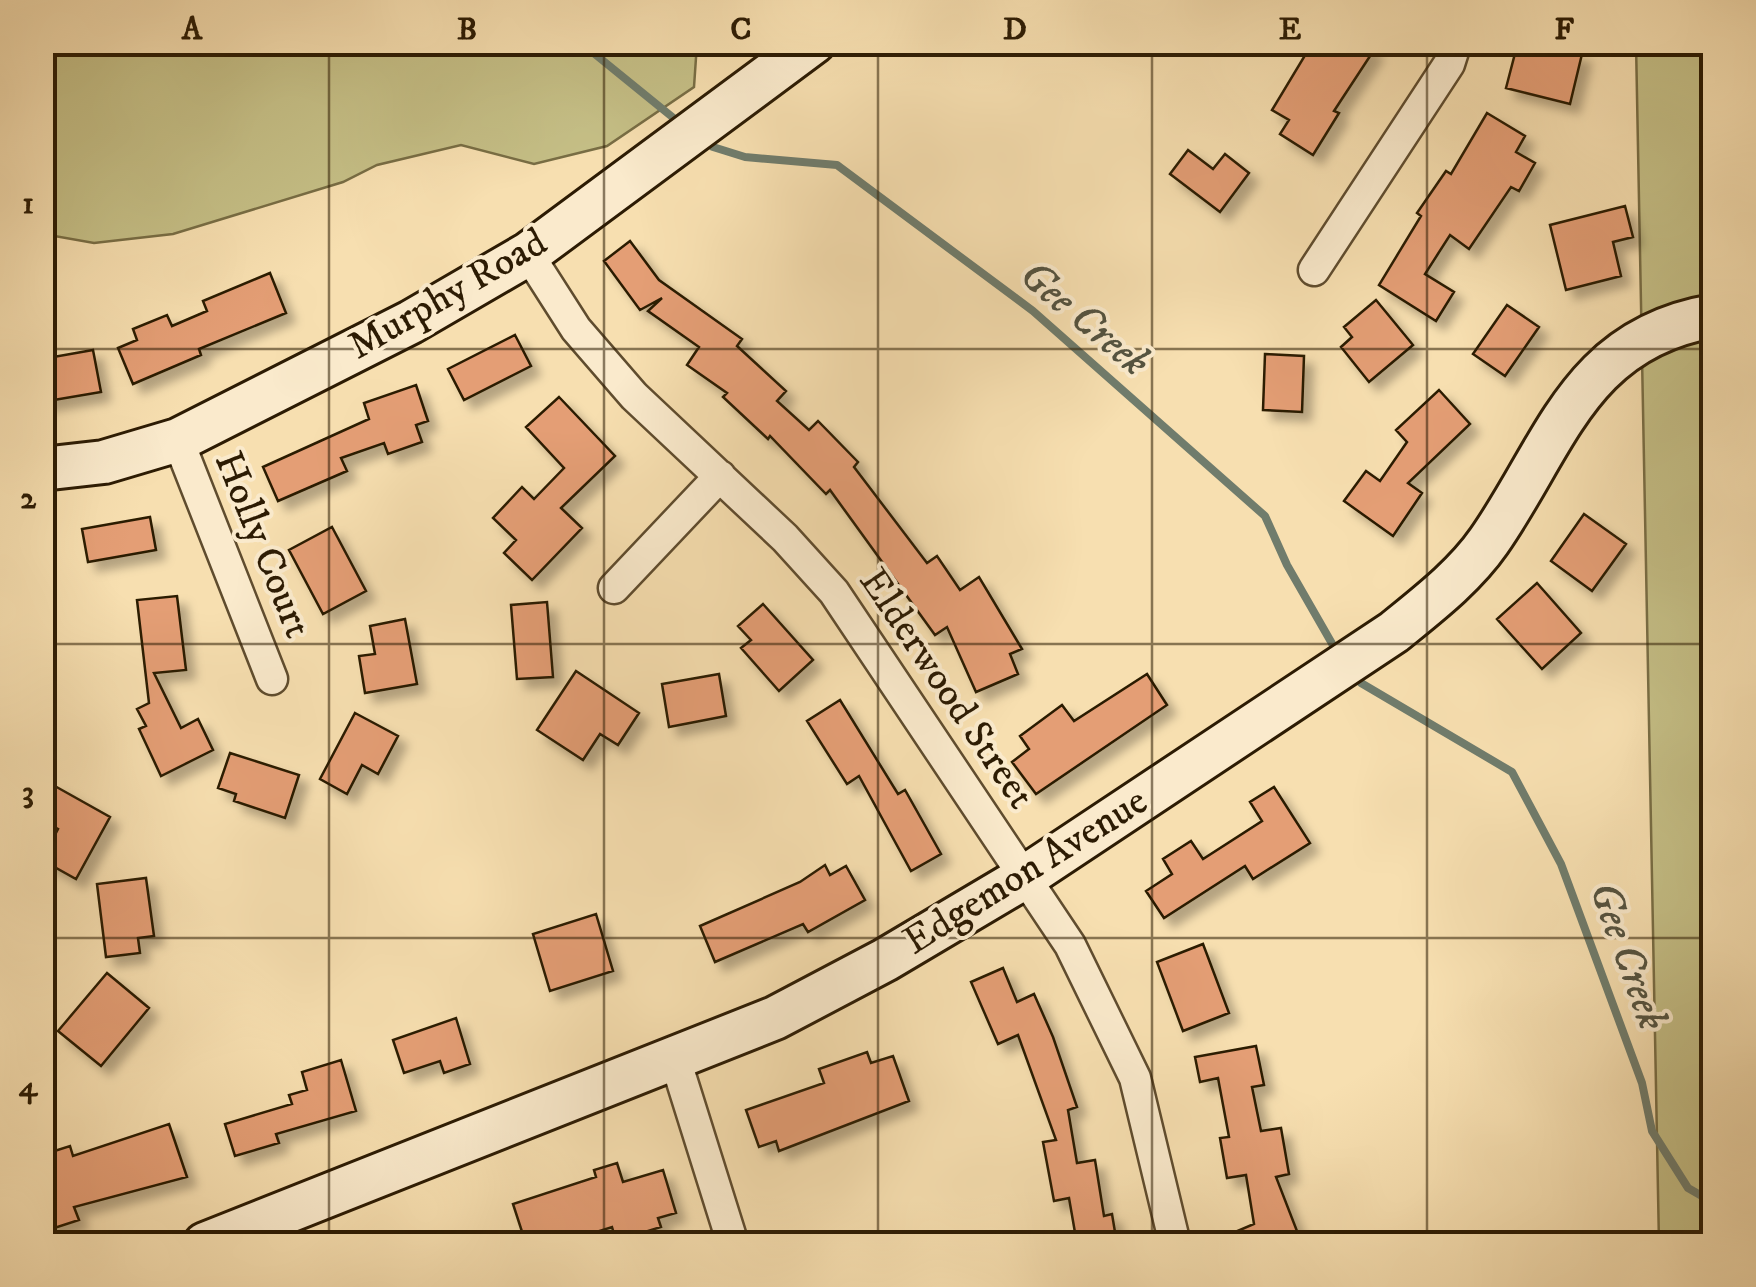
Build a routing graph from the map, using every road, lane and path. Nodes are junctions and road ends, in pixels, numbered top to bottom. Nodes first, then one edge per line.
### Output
1 (814, 42) edge
2 (1456, 42) edge
3 (528, 254) junction
4 (1314, 270) dead end
5 (1714, 316) edge
6 (178, 440) junction
7 (42, 469) edge
8 (720, 476) junction
9 (614, 588) dead end
10 (272, 679) dead end
11 (1025, 877) junction
12 (675, 1059) junction
13 (205, 1244) edge
14 (734, 1244) edge
15 (1175, 1244) edge

1 - 3 street, Murphy Road
2 - 4 street
3 - 6 street, Murphy Road
3 - 8 street, Elderwood Street
5 - 11 street, Edgemon Avenue
6 - 7 street, Murphy Road
6 - 10 street, Holly Court
8 - 9 street
8 - 11 street, Elderwood Street
11 - 12 street, Edgemon Avenue
11 - 15 street, Elderwood Street
12 - 13 street, Edgemon Avenue
12 - 14 street

